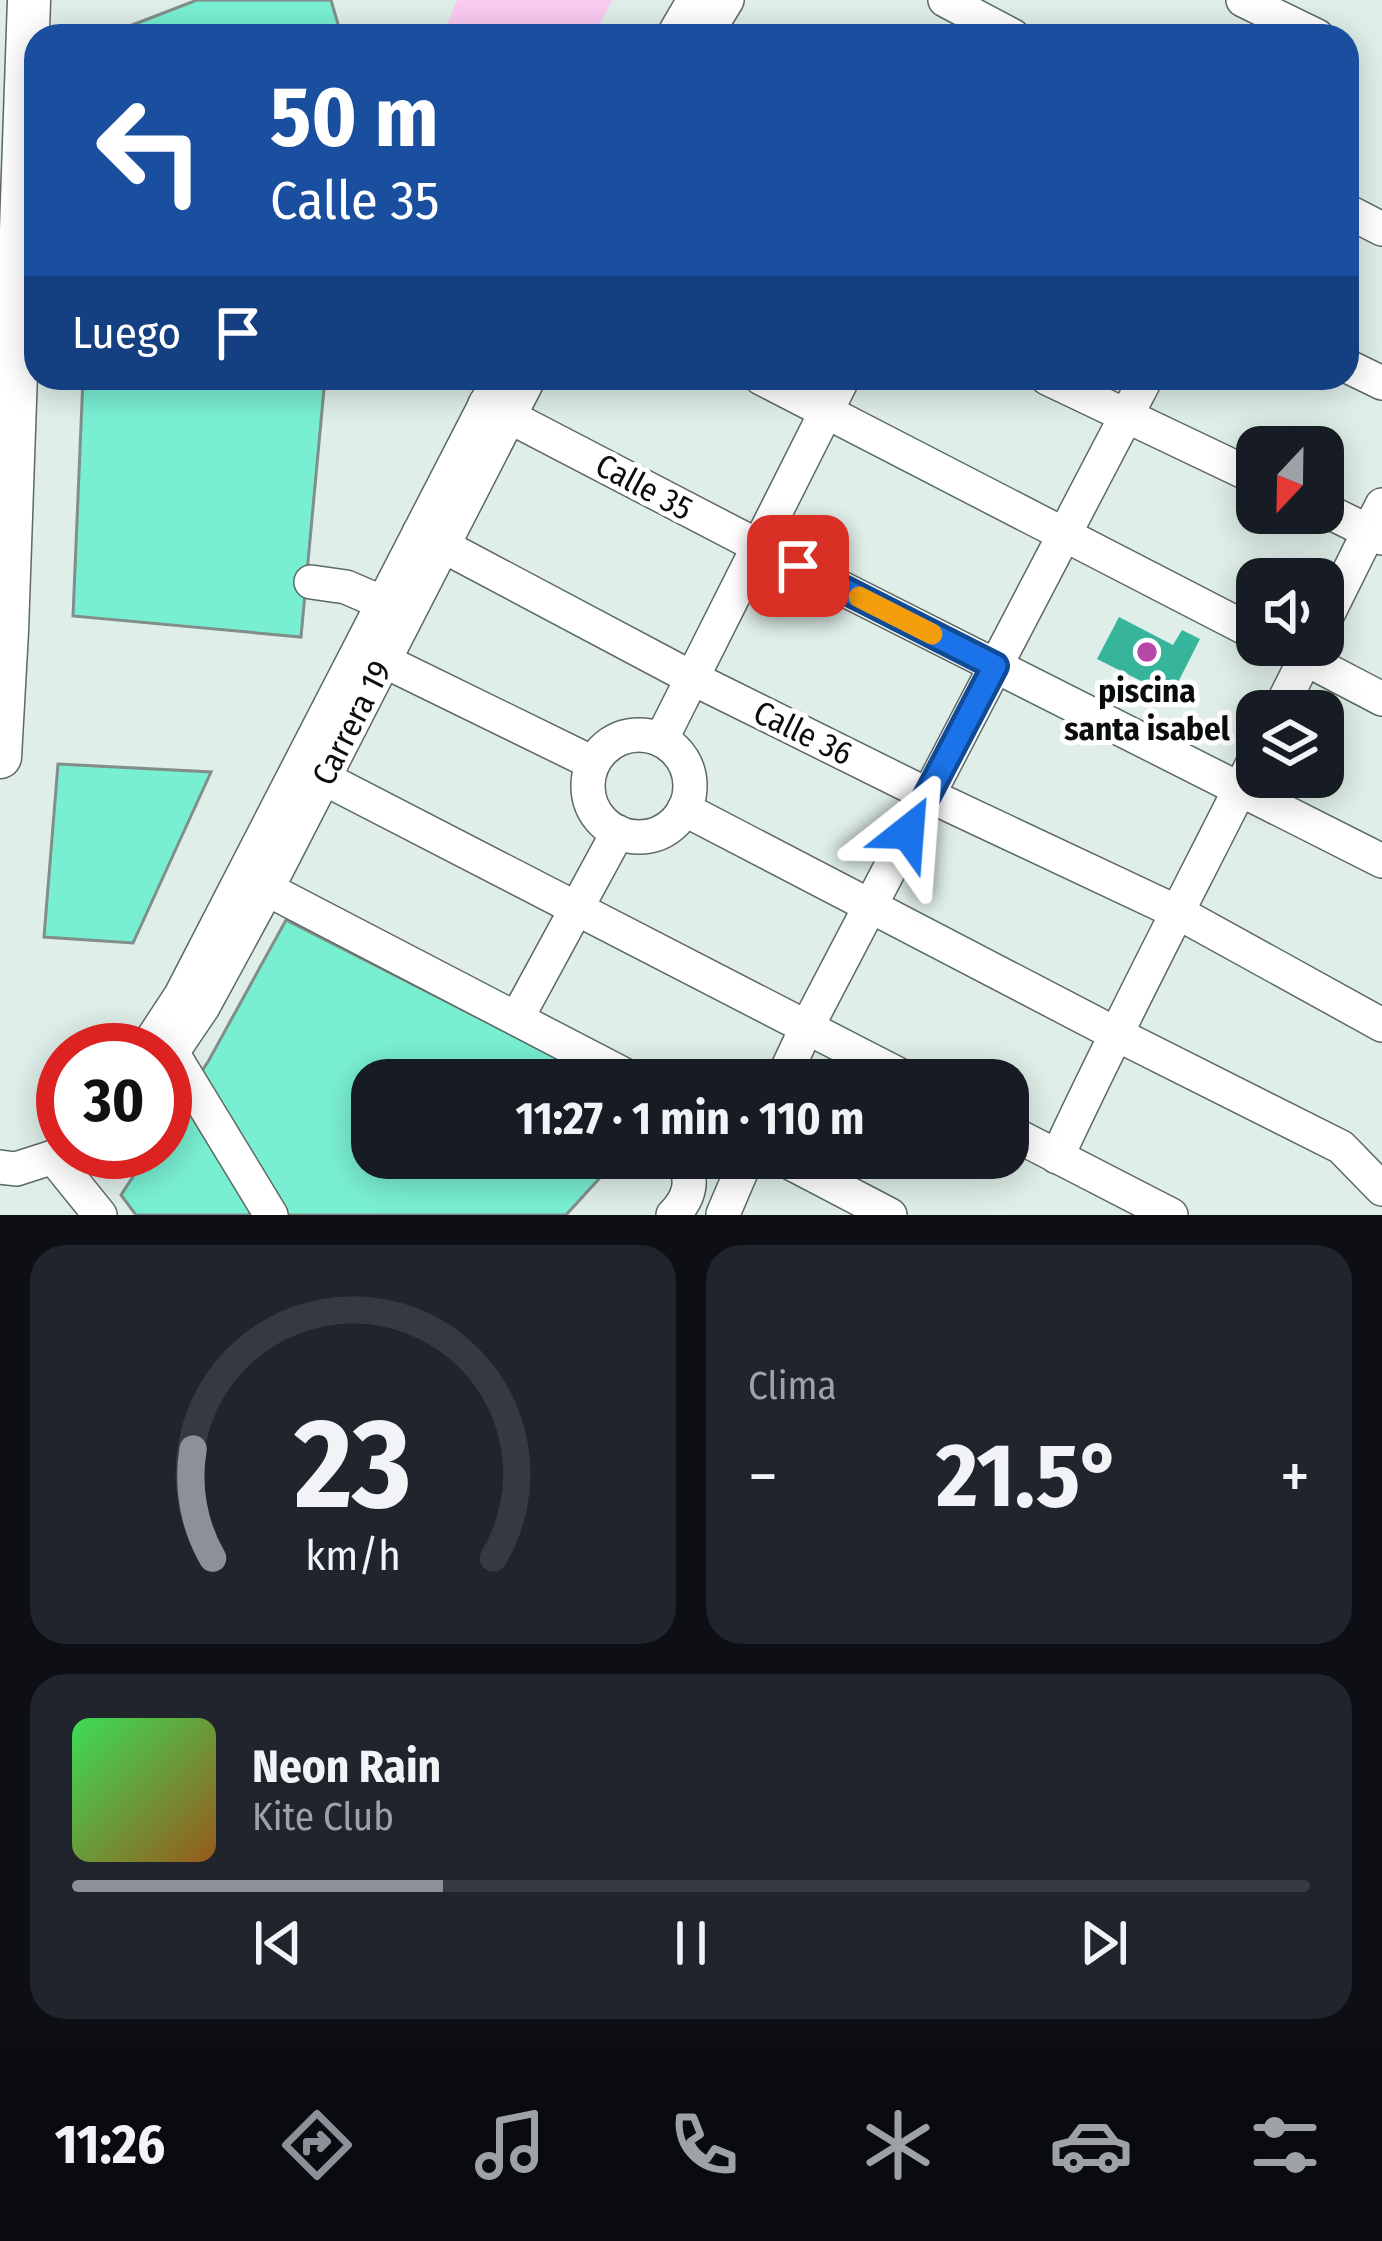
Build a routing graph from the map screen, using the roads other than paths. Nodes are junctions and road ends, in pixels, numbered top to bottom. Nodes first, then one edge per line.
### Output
1 (945, 0) edge
2 (1243, 0) edge
3 (990, 24) edge
4 (1294, 24) edge
5 (24, 224) edge
6 (785, 390) edge
7 (837, 390) edge
8 (1073, 390) edge
9 (1139, 390) edge
10 (498, 399) edge
11 (826, 411) junction
12 (1126, 415) junction
13 (7, 441) edge
14 (1236, 468) edge
15 (1344, 515) edge
16 (1378, 525) edge
17 (1064, 534) junction
18 (431, 539) junction
19 (758, 546) junction
20 (311, 582) dead end
21 (1344, 586) edge
22 (383, 603) junction
23 (1236, 623) edge
24 (4, 632) edge
25 (372, 654) junction
26 (995, 666) junction
27 (1326, 666) edge
28 (692, 678) junction
29 (1382, 699) edge
30 (662, 740) junction
31 (0, 757) edge
32 (593, 763) junction
33 (312, 772) junction
34 (1236, 787) edge
35 (928, 795) junction
36 (1236, 797) edge
37 (1258, 798) edge
38 (684, 809) junction
39 (618, 832) junction
40 (1382, 861) edge
41 (267, 890) junction
42 (576, 907) junction
43 (869, 907) junction
44 (1179, 913) junction
45 (517, 1018) junction
46 (172, 1023) edge
47 (189, 1023) edge
48 (1382, 1025) edge
49 (807, 1027) junction
50 (1114, 1034) junction
51 (594, 1059) edge
52 (792, 1059) edge
53 (869, 1059) edge
54 (192, 1101) edge
55 (1029, 1142) edge
56 (1058, 1157) junction
57 (36, 1162) edge
58 (0, 1167) edge
59 (74, 1179) edge
60 (689, 1179) edge
61 (738, 1179) edge
62 (821, 1179) edge
63 (1382, 1190) edge
64 (86, 1207) edge
65 (723, 1214) edge
66 (271, 1215) edge
67 (673, 1215) edge
68 (890, 1215) edge
69 (1171, 1215) edge

1 - 3 street
2 - 4 street
5 - 13 main road
6 - 11 street
7 - 11 street
8 - 12 street
9 - 12 street
10 - 18 street, Carrera 19
10 - 19 street, Calle 35
11 - 17 street
11 - 19 street
12 - 14 street
12 - 17 street
13 - 24 main road
15 - 16 street
16 - 21 street
17 - 23 street
17 - 26 street
18 - 22 street, Carrera 19
18 - 25 street, Carrera 19
18 - 28 street, Calle 36
19 - 26 street, Calle 35
19 - 28 street
20 - 22 street
22 - 25 street, Carrera 19
24 - 31 main road
25 - 32 street
25 - 33 street, Carrera 19
26 - 34 street, Calle 35
26 - 35 street
27 - 29 street
28 - 30 street
28 - 35 street, Calle 36
30 - 32 street
30 - 38 street
32 - 39 street
33 - 41 street, Carrera 19
33 - 42 street
33 - 46 street, Carrera 19
35 - 43 street
35 - 44 street, Calle 36
36 - 44 street
37 - 40 street, Calle 35
38 - 39 street
38 - 43 street
39 - 42 street
41 - 45 street
41 - 47 street, Carrera 19
42 - 45 street
42 - 49 street
43 - 49 street
43 - 50 street
44 - 48 street, Calle 36
44 - 50 street
45 - 51 street
49 - 52 street
49 - 53 street
50 - 56 street
50 - 63 street
54 - 66 street
55 - 56 street
56 - 69 street
57 - 58 street
59 - 64 street
60 - 67 street
61 - 65 street
62 - 68 street

